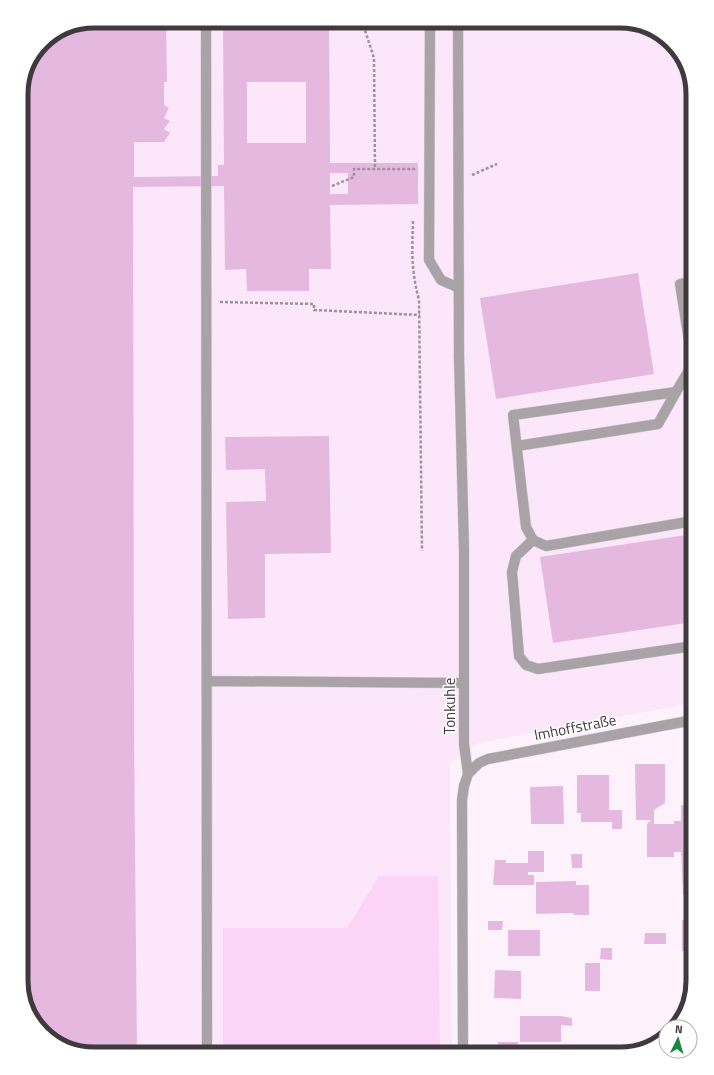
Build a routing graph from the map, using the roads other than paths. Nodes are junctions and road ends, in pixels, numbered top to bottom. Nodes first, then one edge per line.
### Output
1 (206, 28) edge
2 (430, 28) edge
3 (458, 28) edge
4 (686, 283) edge
5 (459, 288) junction
6 (686, 315) edge
7 (686, 375) edge
8 (676, 392) junction
9 (517, 446) junction
10 (686, 522) edge
11 (533, 540) junction
12 (686, 647) edge
13 (208, 681) junction
14 (463, 683) junction
15 (686, 721) edge
16 (468, 774) junction
17 (208, 1047) edge
18 (463, 1047) edge

1 - 13 street
2 - 5 street
3 - 5 street, Tonkuhle
4 - 6 street
5 - 14 street, Tonkuhle
7 - 8 street
8 - 9 street
8 - 9 street
9 - 11 street
10 - 11 street
11 - 12 street
13 - 14 street
13 - 17 street
14 - 16 street, Tonkuhle
15 - 16 street, Imhoffstraße
16 - 18 street, Tonkuhle

